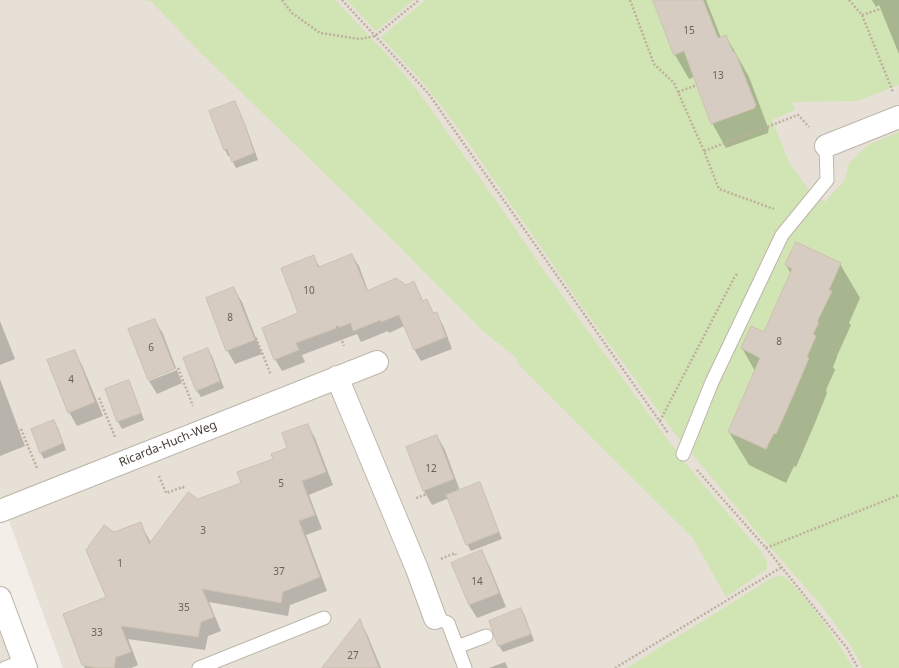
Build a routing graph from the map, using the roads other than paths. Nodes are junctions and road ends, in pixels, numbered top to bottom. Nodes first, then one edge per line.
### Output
1 (899, 117) edge
2 (826, 146) joint
3 (376, 362) dead end
4 (337, 377) junction
5 (683, 454) road end
6 (0, 511) edge
7 (0, 598) edge
8 (324, 618) dead end
9 (435, 618) joint
10 (486, 636) dead end
11 (457, 647) junction
12 (18, 666) edge
13 (199, 668) edge
14 (465, 668) edge

1 - 2 street
2 - 5 lane
3 - 4 street, Ricarda-Huch-Weg
4 - 6 street, Ricarda-Huch-Weg
4 - 9 street
7 - 12 street
8 - 13 lane
9 - 11 lane
10 - 11 lane
11 - 14 lane

